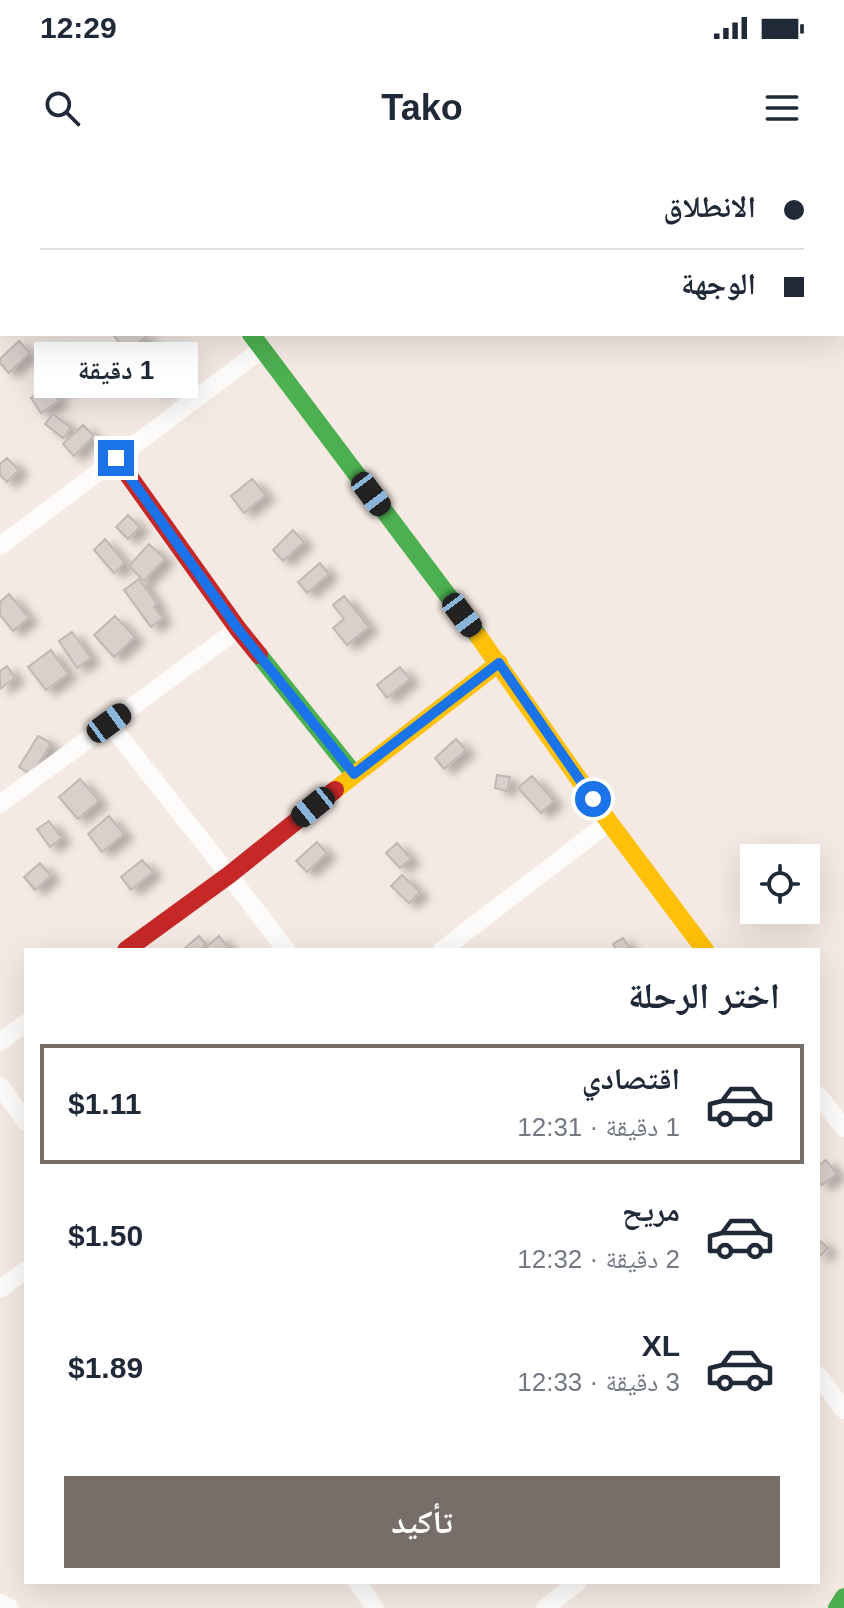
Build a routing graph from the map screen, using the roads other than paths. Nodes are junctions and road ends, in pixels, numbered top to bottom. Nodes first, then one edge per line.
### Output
1 (257, 342) edge
2 (116, 458) junction
3 (0, 546) edge
4 (238, 629) junction
5 (499, 663) junction
6 (109, 723) junction
7 (354, 774) junction
8 (0, 804) edge
9 (609, 822) junction
10 (229, 875) junction
11 (129, 948) edge
12 (284, 948) edge
13 (445, 948) edge
14 (704, 948) edge
15 (24, 1024) edge
16 (0, 1042) edge
17 (0, 1086) edge
18 (820, 1098) edge
19 (24, 1119) edge
20 (844, 1128) edge
21 (24, 1271) edge
22 (0, 1289) edge
23 (820, 1384) edge
24 (844, 1410) edge
25 (358, 1584) edge
26 (575, 1584) edge
27 (844, 1597) edge
28 (0, 1603) edge
29 (10, 1608) edge
30 (375, 1608) edge
31 (545, 1608) edge
32 (837, 1608) edge

1 - 2 street
1 - 5 street
2 - 3 street
2 - 4 street
4 - 6 street
4 - 7 street
5 - 7 street
5 - 9 street
6 - 8 street
6 - 10 street
7 - 10 street
9 - 13 street
9 - 14 street
10 - 11 street
10 - 12 street
15 - 16 street
17 - 19 street
18 - 20 street
21 - 22 street
23 - 24 street
25 - 30 street
26 - 31 street
27 - 32 street
28 - 29 street

